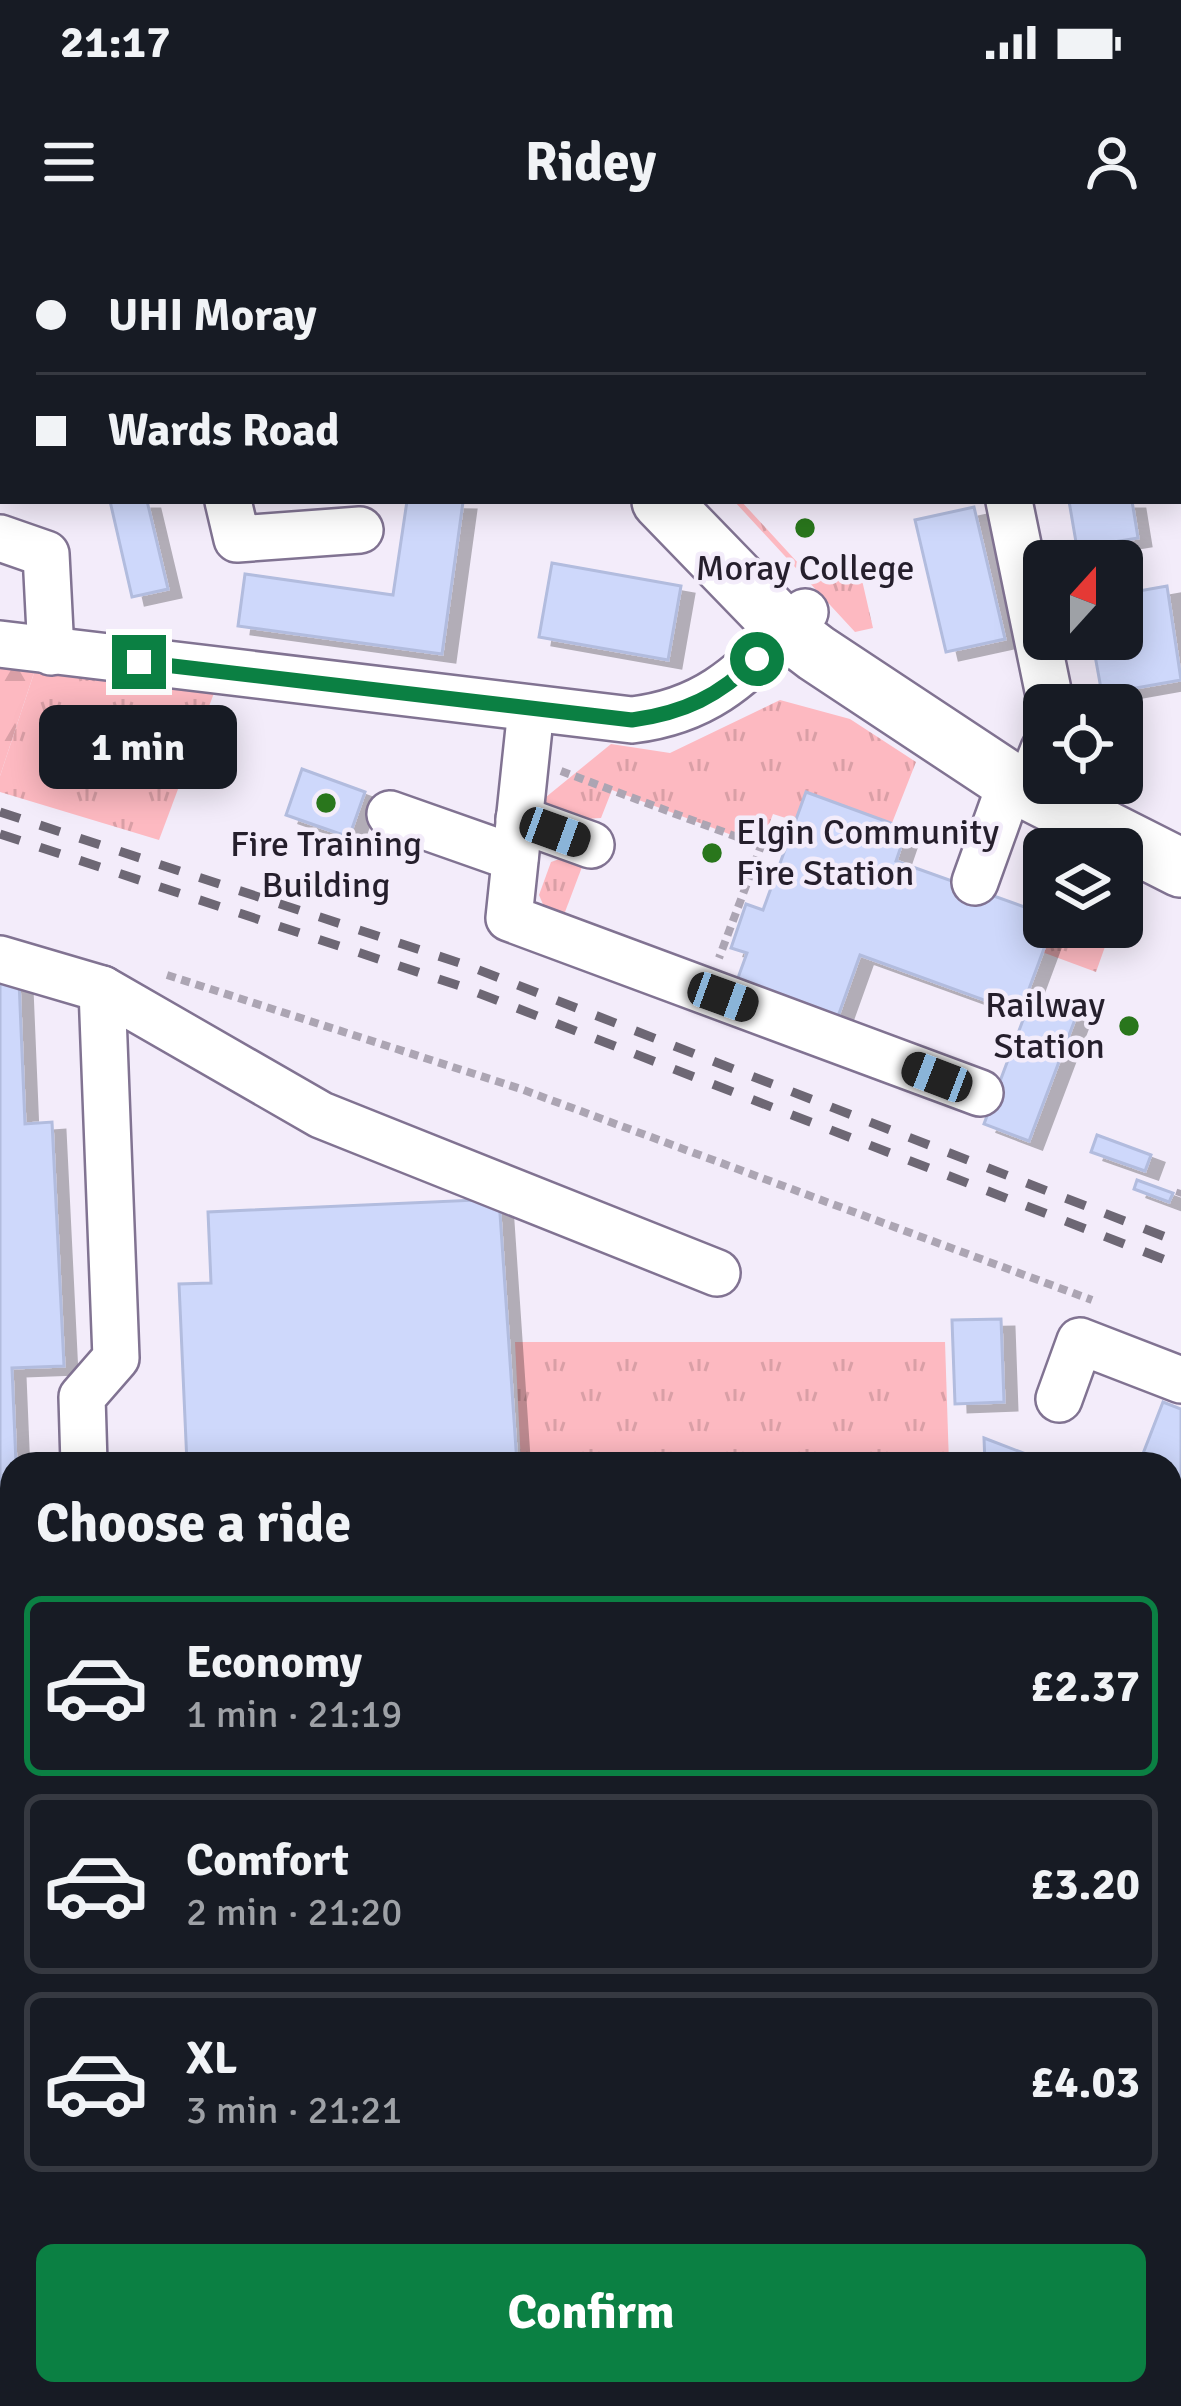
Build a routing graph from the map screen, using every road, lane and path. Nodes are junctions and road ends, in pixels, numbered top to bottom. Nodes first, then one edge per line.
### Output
1 (229, 504) edge
2 (664, 504) edge
3 (707, 504) edge
4 (1010, 504) edge
5 (360, 530) dead end
6 (0, 538) edge
7 (795, 621) junction
8 (0, 644) edge
9 (51, 652) junction
10 (1047, 684) edge
11 (531, 709) junction
12 (526, 757) junction
13 (1023, 770) edge
14 (1023, 783) edge
15 (1078, 804) edge
16 (390, 814) dead end
17 (517, 839) junction
18 (591, 845) dead end
19 (1180, 868) edge
20 (975, 882) dead end
21 (0, 959) edge
22 (714, 971) dead end
23 (159, 972) dead end
24 (102, 989) junction
25 (980, 1093) dead end
26 (717, 1273) dead end
27 (1105, 1304) dead end
28 (1181, 1380) edge
29 (1059, 1399) dead end
30 (84, 1452) edge

1 - 5 street
2 - 7 main road
3 - 7 main road
4 - 10 street
6 - 9 street
7 - 11 street
7 - 13 main road
8 - 9 street
9 - 11 street
11 - 12 street
12 - 17 street
12 - 22 path
14 - 20 street
15 - 19 main road
16 - 17 street
17 - 18 street
17 - 25 street
21 - 24 street
23 - 27 path
24 - 26 street
24 - 30 street
28 - 29 street

